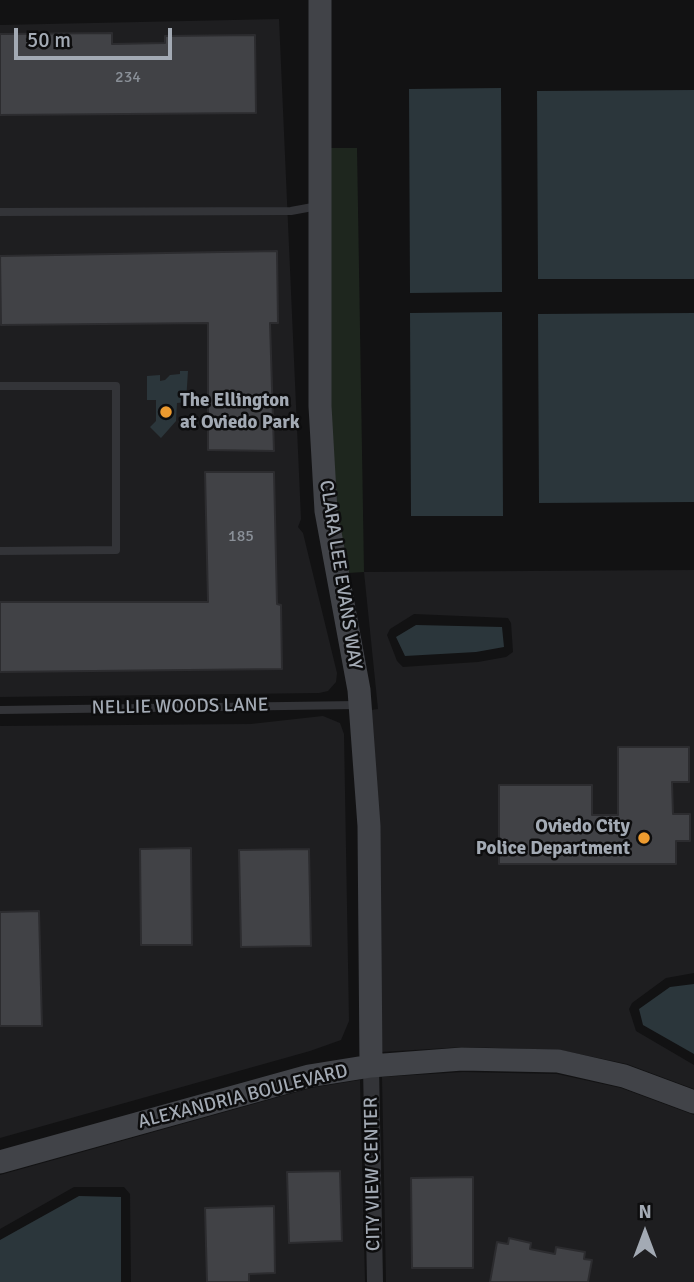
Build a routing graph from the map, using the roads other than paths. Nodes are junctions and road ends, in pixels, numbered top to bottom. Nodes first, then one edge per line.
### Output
1 (320, 0) edge
2 (320, 205) junction
3 (0, 212) edge
4 (0, 386) edge
5 (0, 551) edge
6 (360, 705) junction
7 (0, 710) edge
8 (371, 1066) junction
9 (694, 1102) edge
10 (0, 1162) edge
11 (375, 1282) edge

1 - 2 street, CLARA LEE EVANS WAY
2 - 3 lane
2 - 6 street, CLARA LEE EVANS WAY
4 - 5 lane
6 - 7 lane, NELLIE WOODS LANE
6 - 8 street, CLARA LEE EVANS WAY
8 - 9 street, ALEXANDRIA BOULEVARD
8 - 10 street, ALEXANDRIA BOULEVARD
8 - 11 street, CITY VIEW CENTER

